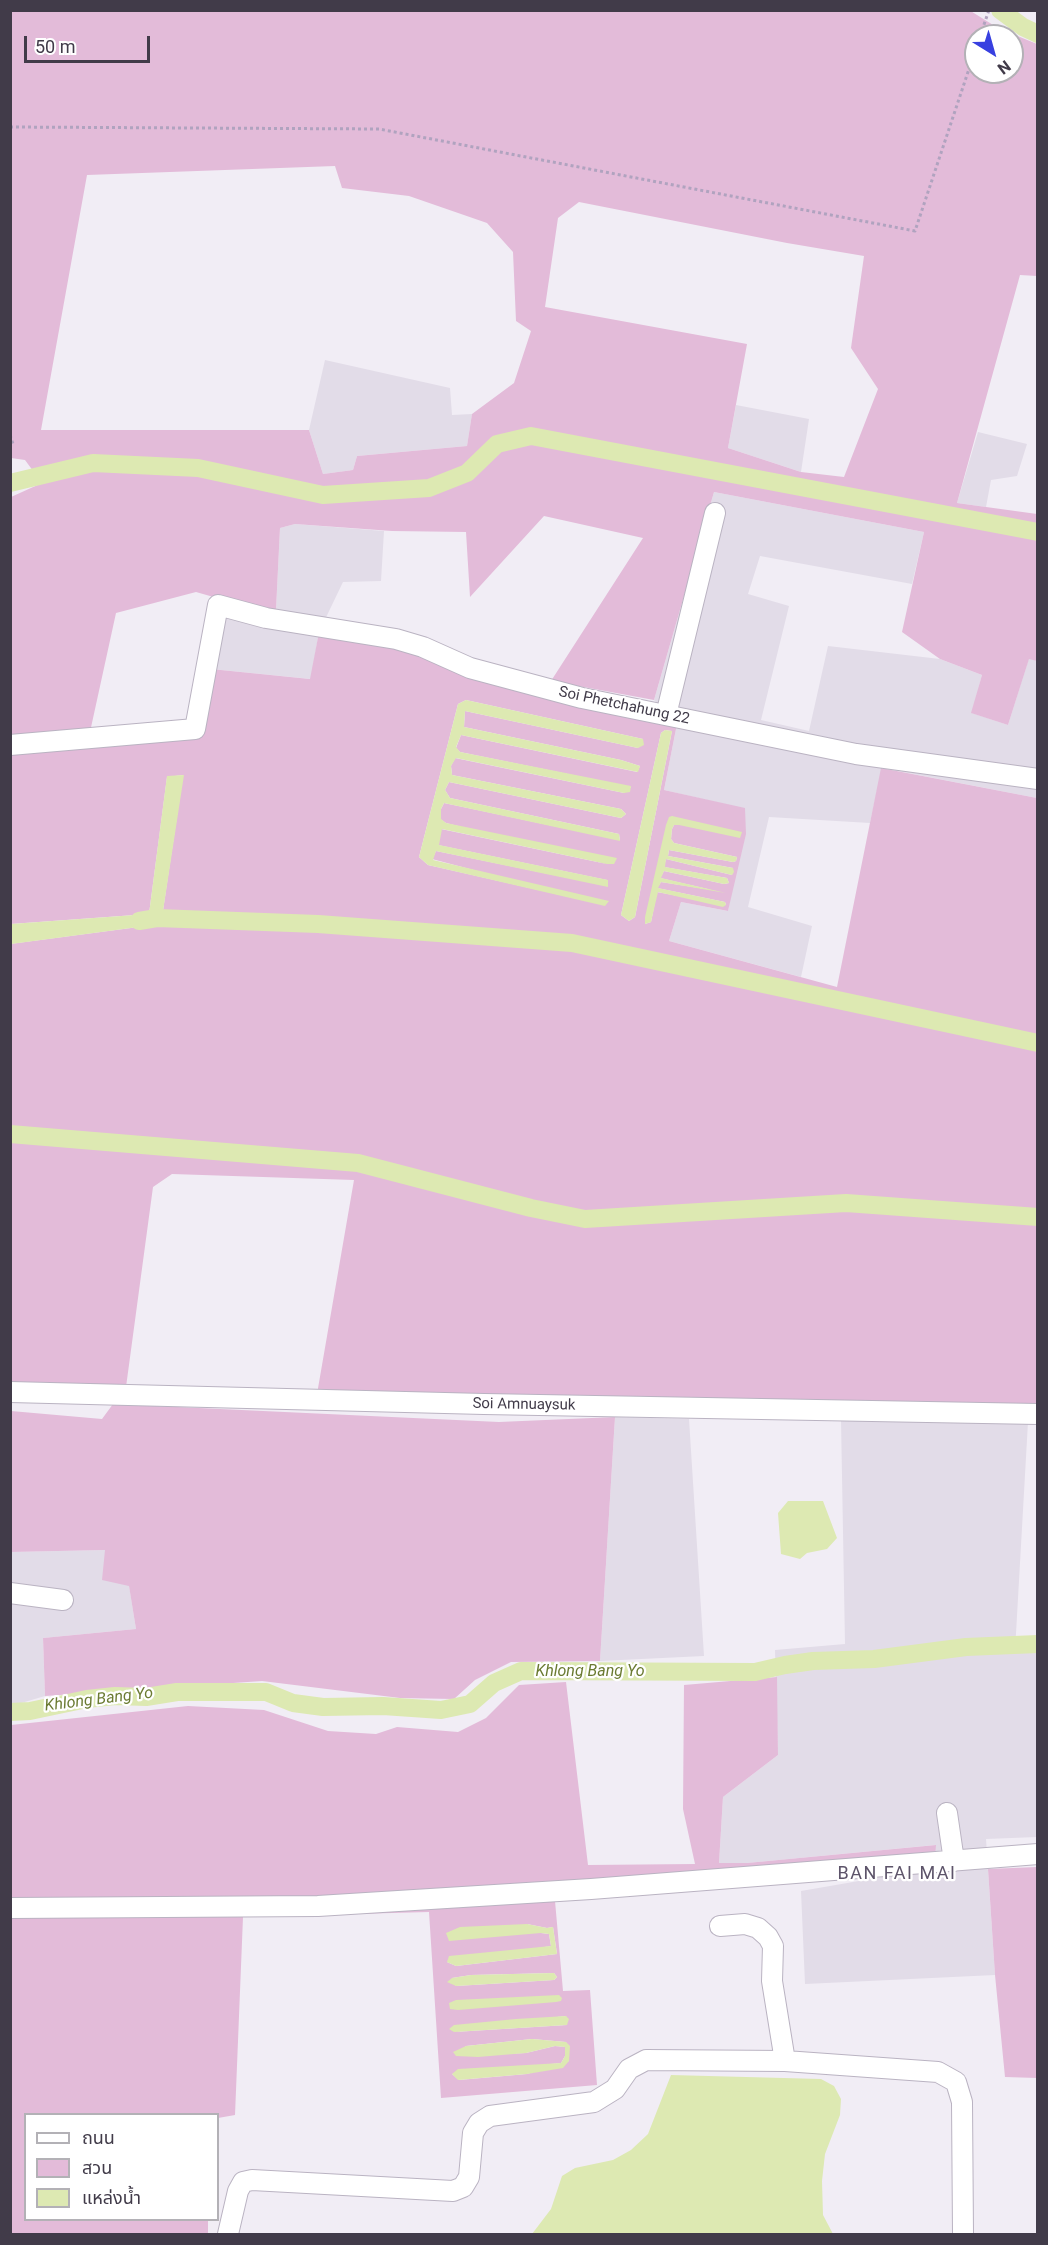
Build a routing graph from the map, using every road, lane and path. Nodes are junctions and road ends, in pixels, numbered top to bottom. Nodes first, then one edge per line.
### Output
1 (964, 84) edge
2 (10, 127) edge
3 (10, 435) edge
4 (13, 444) dead end
5 (716, 513) dead end
6 (666, 715) junction
7 (10, 745) edge
8 (1038, 780) edge
9 (10, 1392) edge
10 (1038, 1414) edge
11 (10, 1593) edge
12 (63, 1600) dead end
13 (947, 1813) dead end
14 (1038, 1854) edge
15 (954, 1861) junction
16 (10, 1908) edge
17 (720, 1926) dead end
18 (785, 2061) junction
19 (228, 2235) edge
20 (963, 2235) edge

1 - 2 path
3 - 4 path
5 - 6 street
6 - 7 street, Soi Phetchahung 22
6 - 8 street, Soi Phetchahung 22
9 - 10 street, Soi Amnuaysuk
11 - 12 street
13 - 15 street
14 - 15 street
15 - 16 street
17 - 18 street
18 - 19 street
18 - 20 street

